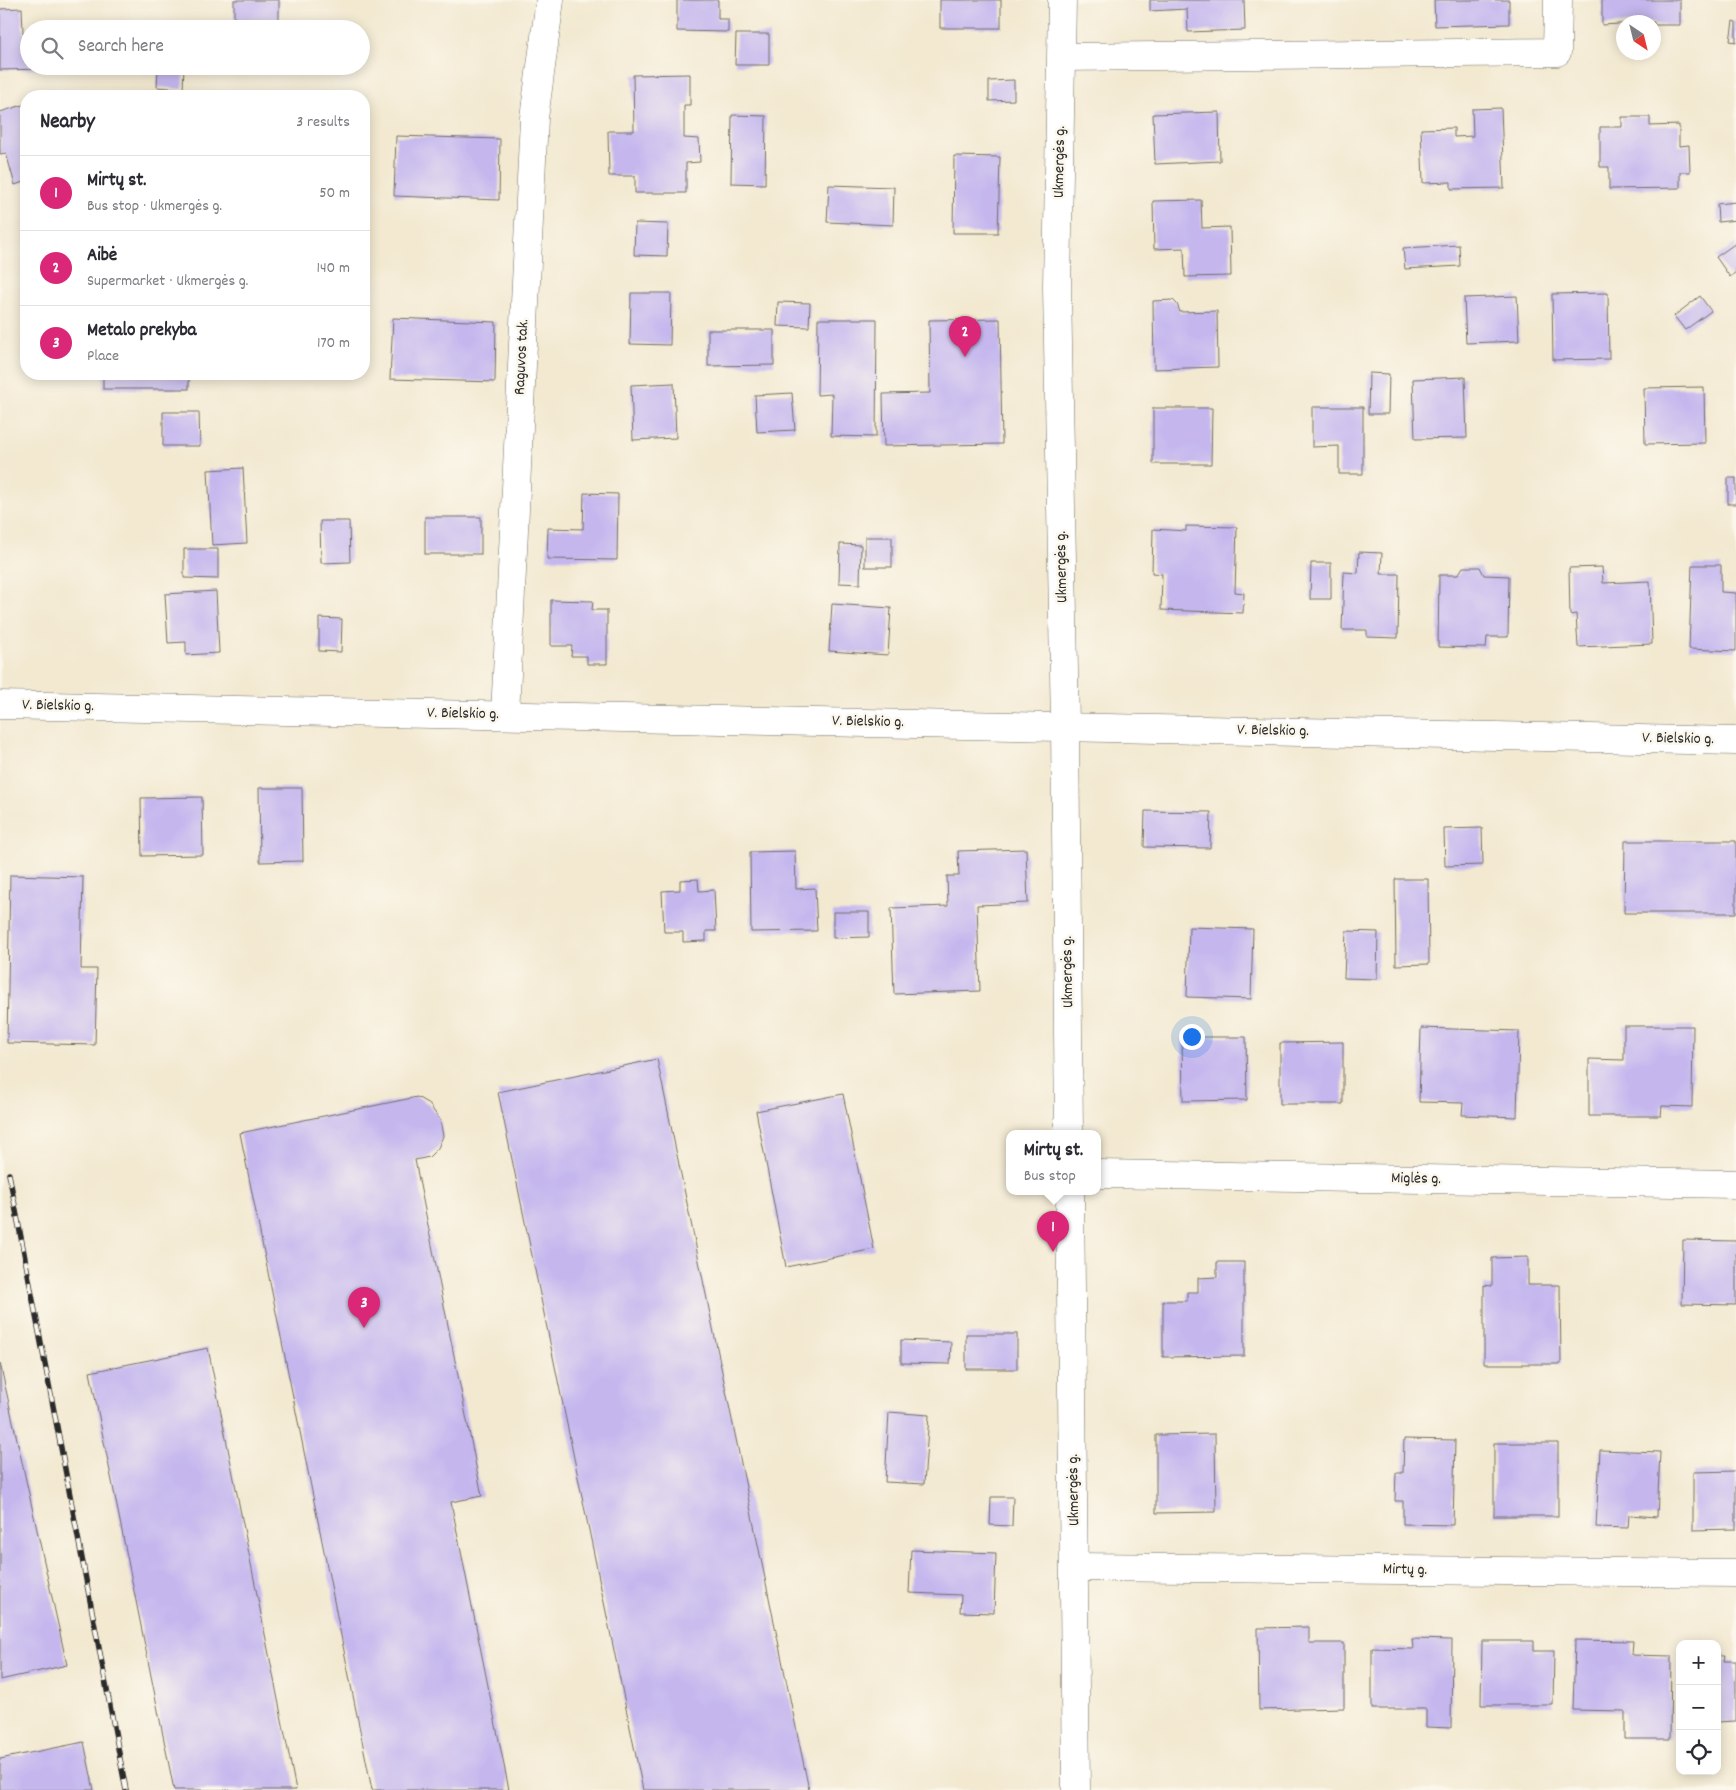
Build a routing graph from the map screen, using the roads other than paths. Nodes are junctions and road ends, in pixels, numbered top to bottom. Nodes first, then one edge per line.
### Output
1 (550, 0) edge
2 (1062, 0) edge
3 (1558, 0) edge
4 (1062, 57) junction
5 (0, 705) edge
6 (505, 715) junction
7 (1066, 726) junction
8 (1736, 740) edge
9 (1070, 1130) edge
10 (1101, 1174) edge
11 (1736, 1184) edge
12 (1070, 1195) edge
13 (1075, 1567) junction
14 (1736, 1574) edge
15 (1076, 1790) edge

1 - 6 street, Raguvos tak.
2 - 4 street, Ukmergės g.
3 - 4 street
4 - 7 street, Ukmergės g.
5 - 6 street, V. Bielskio g.
6 - 7 street, V. Bielskio g.
7 - 8 street, V. Bielskio g.
7 - 9 street, Ukmergės g.
10 - 11 street, Miglės g.
12 - 13 street, Ukmergės g.
13 - 14 street, Mirtų g.
13 - 15 street, Ukmergės g.

